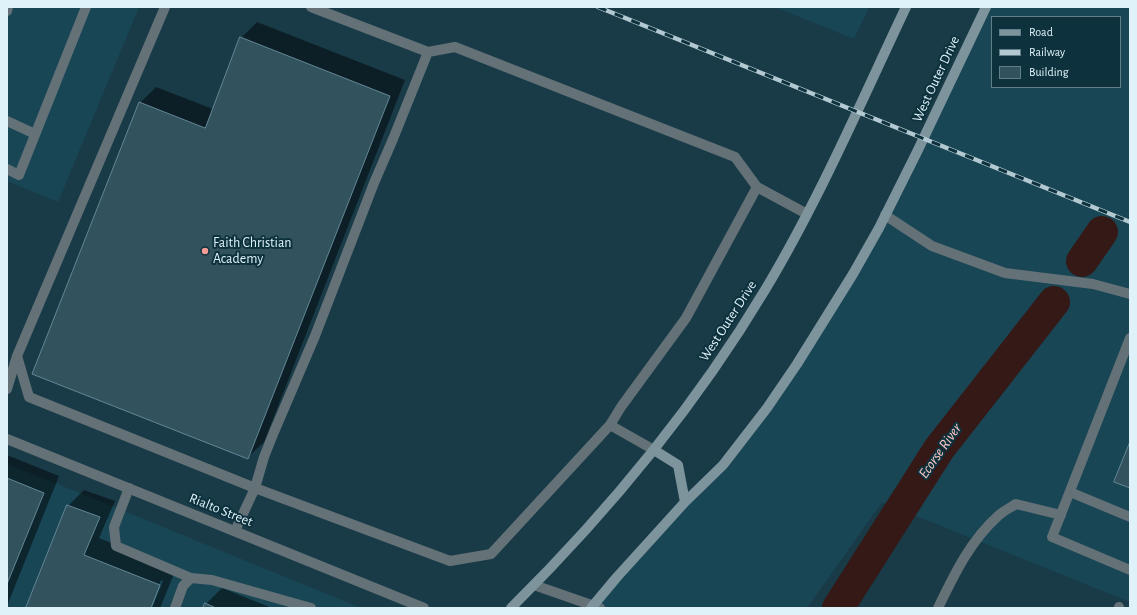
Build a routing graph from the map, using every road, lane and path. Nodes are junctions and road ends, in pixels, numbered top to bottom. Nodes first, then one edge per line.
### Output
1 (8, 7) edge
2 (86, 7) edge
3 (165, 7) edge
4 (310, 7) edge
5 (906, 7) edge
6 (986, 7) edge
7 (7, 11) edge
8 (428, 52) junction
9 (7, 121) edge
10 (36, 134) junction
11 (7, 169) edge
12 (757, 187) junction
13 (807, 214) junction
14 (885, 216) junction
15 (1130, 294) edge
16 (1130, 338) edge
17 (17, 356) junction
18 (7, 389) edge
19 (610, 425) junction
20 (7, 439) edge
21 (654, 450) junction
22 (129, 488) junction
23 (256, 488) junction
24 (1070, 492) junction
25 (685, 502) junction
26 (1061, 515) junction
27 (1130, 517) edge
28 (235, 531) junction
29 (1130, 570) edge
30 (191, 578) junction
31 (534, 585) junction
32 (595, 607) edge
33 (174, 608) edge
34 (311, 608) edge
35 (424, 608) edge
36 (511, 608) edge
37 (938, 608) edge

1 - 7 street
2 - 10 street
3 - 17 street
4 - 8 street
5 - 13 main road, West Outer Drive
6 - 14 main road, West Outer Drive
8 - 12 street
8 - 23 street
9 - 10 street
10 - 11 street
12 - 13 street
12 - 19 street
13 - 21 main road, West Outer Drive
14 - 15 street
14 - 25 main road, West Outer Drive
16 - 24 street
17 - 18 street
17 - 23 street
19 - 21 street
19 - 23 street
20 - 22 street, Rialto Street
21 - 25 main road
21 - 31 main road, West Outer Drive
22 - 28 street, Rialto Street
22 - 30 street
23 - 28 street
24 - 26 street
24 - 27 street
25 - 32 main road, West Outer Drive
26 - 29 street
26 - 37 street
28 - 35 street, Rialto Street
30 - 33 street
30 - 34 street
31 - 32 street
31 - 36 main road, West Outer Drive

